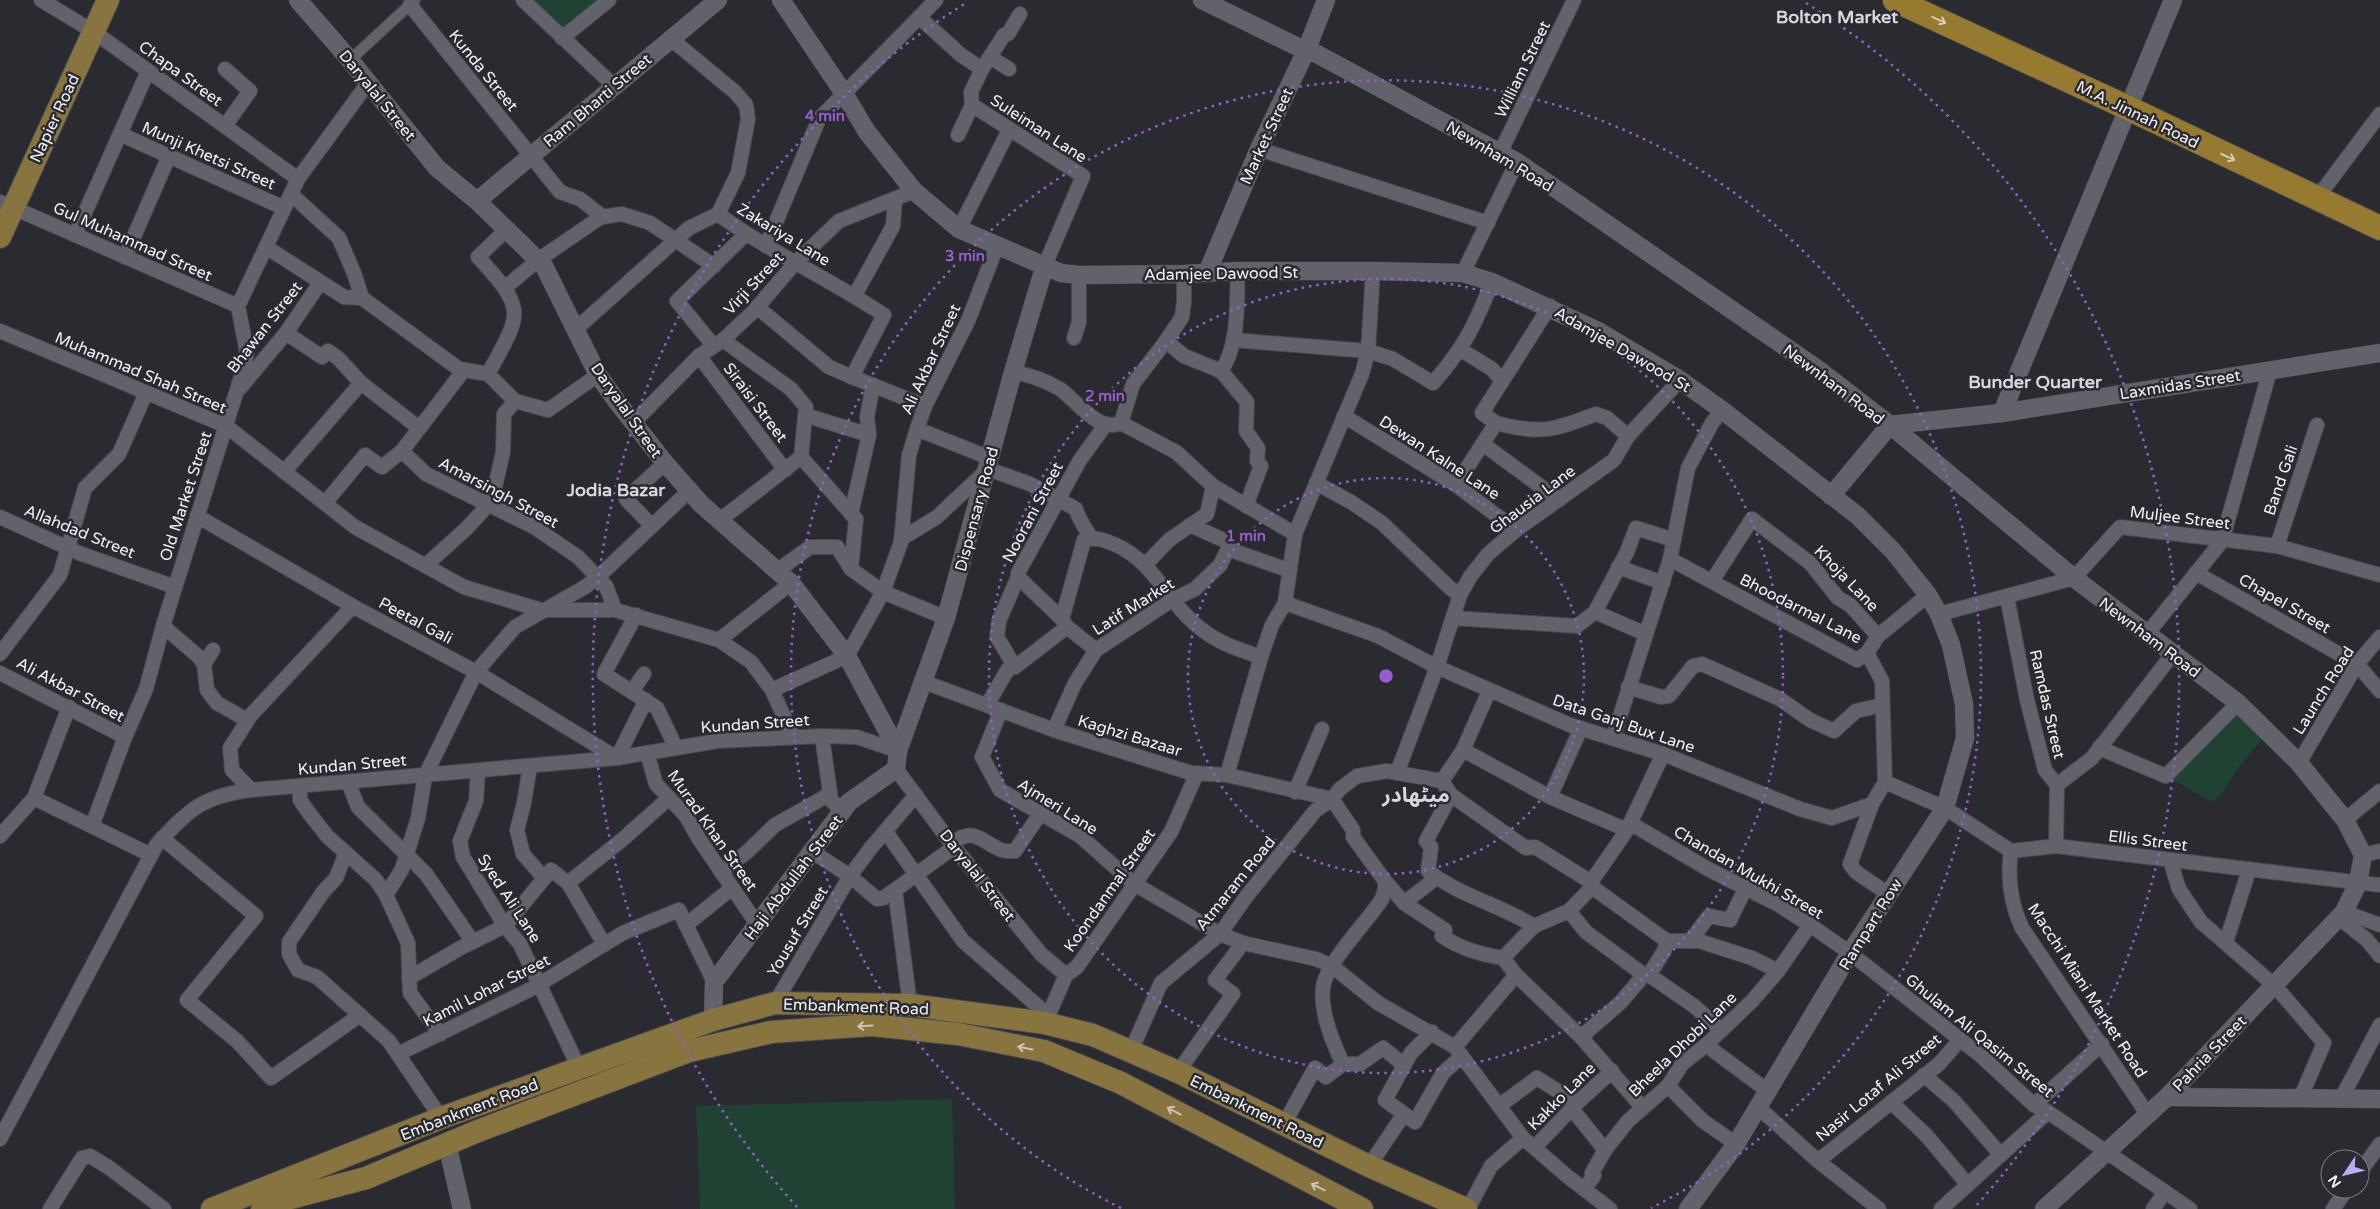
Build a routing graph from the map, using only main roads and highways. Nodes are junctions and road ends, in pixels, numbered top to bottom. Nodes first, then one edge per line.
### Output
1 (108, 0) edge
2 (1895, 0) edge
3 (7, 205) edge
4 (2380, 228) edge
5 (0, 237) edge
6 (284, 1205) edge
7 (212, 1209) edge
8 (262, 1209) edge
9 (1362, 1209) edge
10 (1467, 1209) edge

1 - 3 main road, Napier Road
2 -> 4 highway, M.A. Jinnah Road
3 - 5 main road, Napier Road
6 - 8 main road, Embankment Road
9 -> 6 main road, Embankment Road
7 - 10 main road, Embankment Road

